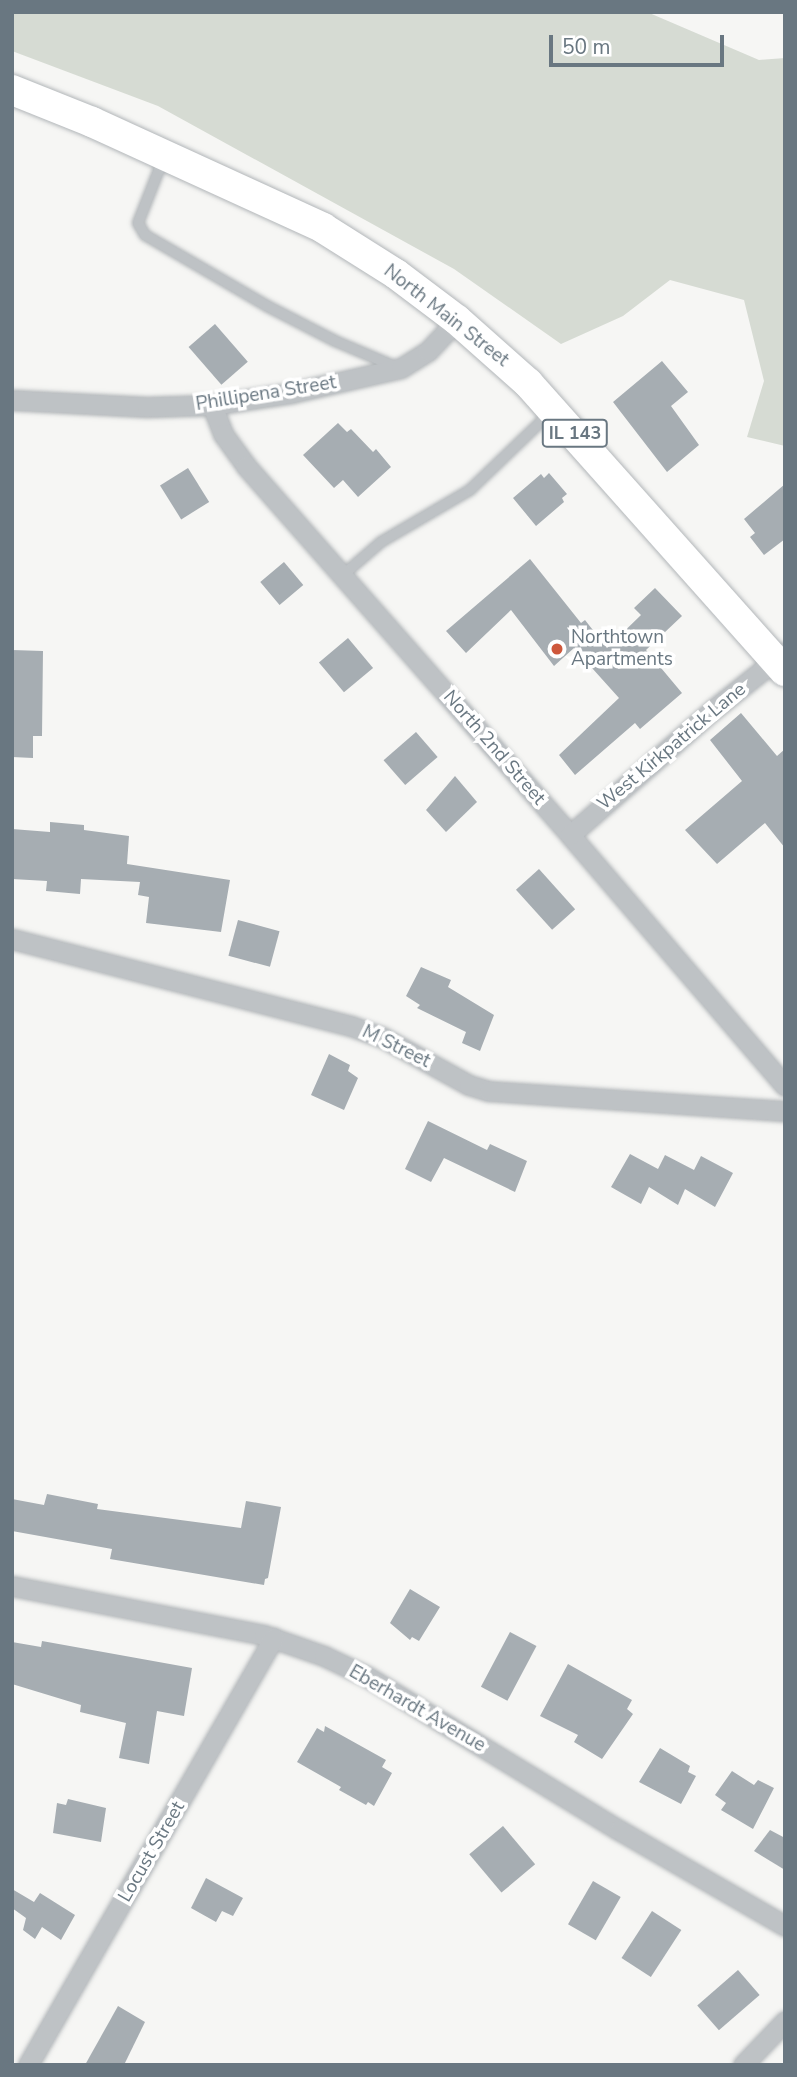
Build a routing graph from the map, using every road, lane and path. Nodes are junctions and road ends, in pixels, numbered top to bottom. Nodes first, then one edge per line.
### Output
1 (12, 90) edge
2 (165, 155) junction
3 (457, 320) junction
4 (401, 369) junction
5 (12, 400) edge
6 (212, 405) junction
7 (553, 410) junction
8 (343, 575) junction
9 (782, 661) edge
10 (570, 835) junction
11 (12, 939) edge
12 (785, 1086) edge
13 (785, 1111) edge
14 (12, 1586) edge
15 (274, 1638) junction
16 (785, 1926) edge
17 (785, 2021) edge
18 (29, 2065) edge
19 (743, 2065) edge

1 - 2 main road, North Main Street / IL 143
2 - 3 main road, North Main Street / IL 143
2 - 4 lane
3 - 4 street, Phillipena Street
3 - 7 main road, North Main Street / IL 143
4 - 6 street, Phillipena Street
5 - 6 street, Phillipena Street
6 - 8 street, North 2nd Street
7 - 8 lane
7 - 9 main road, North Main Street / IL 143
8 - 10 street, North 2nd Street
9 - 10 street, West Kirkpatrick Lane
10 - 12 street, North 2nd Street
11 - 13 street, M Street
14 - 15 street, Eberhardt Avenue
15 - 16 street, Eberhardt Avenue
15 - 18 street, Locust Street
17 - 19 street

